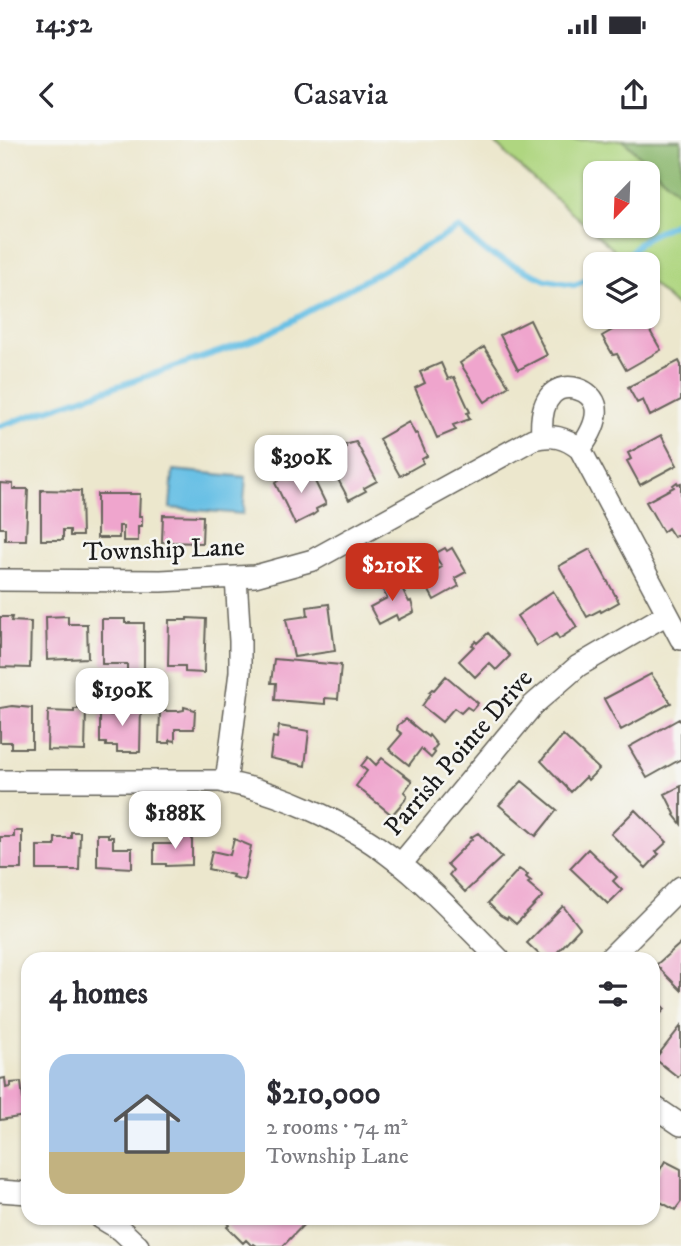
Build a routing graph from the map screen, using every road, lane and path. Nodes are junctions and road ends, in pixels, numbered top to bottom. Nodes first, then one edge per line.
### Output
1 (542, 436) junction
2 (580, 449) junction
3 (236, 578) junction
4 (0, 580) edge
5 (667, 614) junction
6 (681, 639) edge
7 (0, 780) edge
8 (226, 783) junction
9 (401, 864) junction
10 (681, 887) edge
11 (492, 952) edge
12 (616, 952) edge
13 (660, 1111) edge
14 (681, 1125) edge
15 (0, 1191) edge
16 (21, 1192) edge
17 (113, 1225) edge
18 (138, 1246) edge

1 - 2 street
1 - 2 street
1 - 3 street, Township Lane
2 - 5 street
3 - 4 street, Township Lane
3 - 8 street
5 - 6 street
5 - 9 street, Parrish Pointe Drive
7 - 8 street
8 - 9 street
9 - 11 street
10 - 12 street
13 - 14 street
15 - 16 street
17 - 18 street

